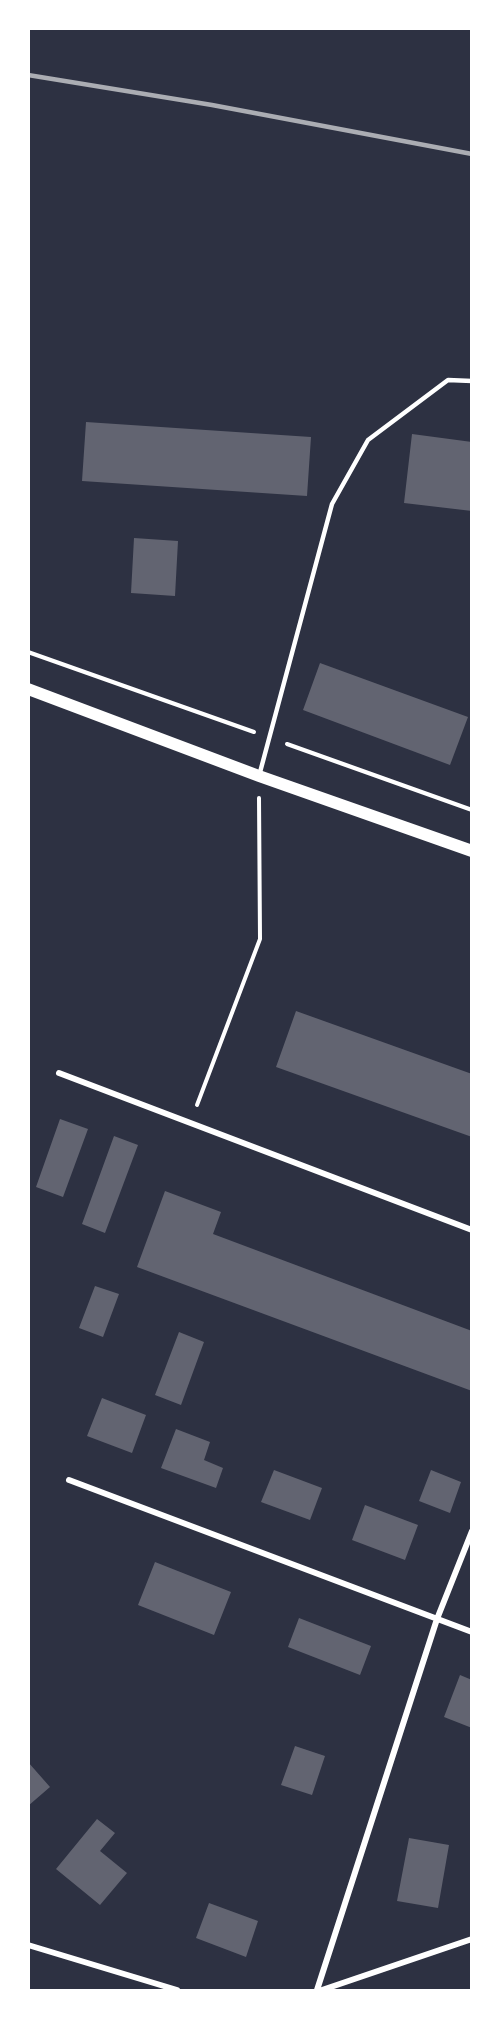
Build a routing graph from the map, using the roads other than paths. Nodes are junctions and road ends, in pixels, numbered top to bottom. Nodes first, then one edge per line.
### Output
1 (471, 381) edge
2 (28, 689) edge
3 (259, 776) junction
4 (471, 852) edge
5 (59, 1073) dead end
6 (471, 1230) edge
7 (69, 1480) dead end
8 (471, 1531) edge
9 (436, 1619) junction
10 (471, 1632) edge
11 (471, 1939) edge
12 (28, 1945) edge
13 (177, 1990) edge
14 (316, 1990) edge
15 (322, 1990) edge

1 - 3 lane
2 - 3 main road
3 - 4 main road
5 - 6 street
7 - 9 street
8 - 9 street
9 - 10 street
9 - 14 street
11 - 15 street
12 - 13 street

